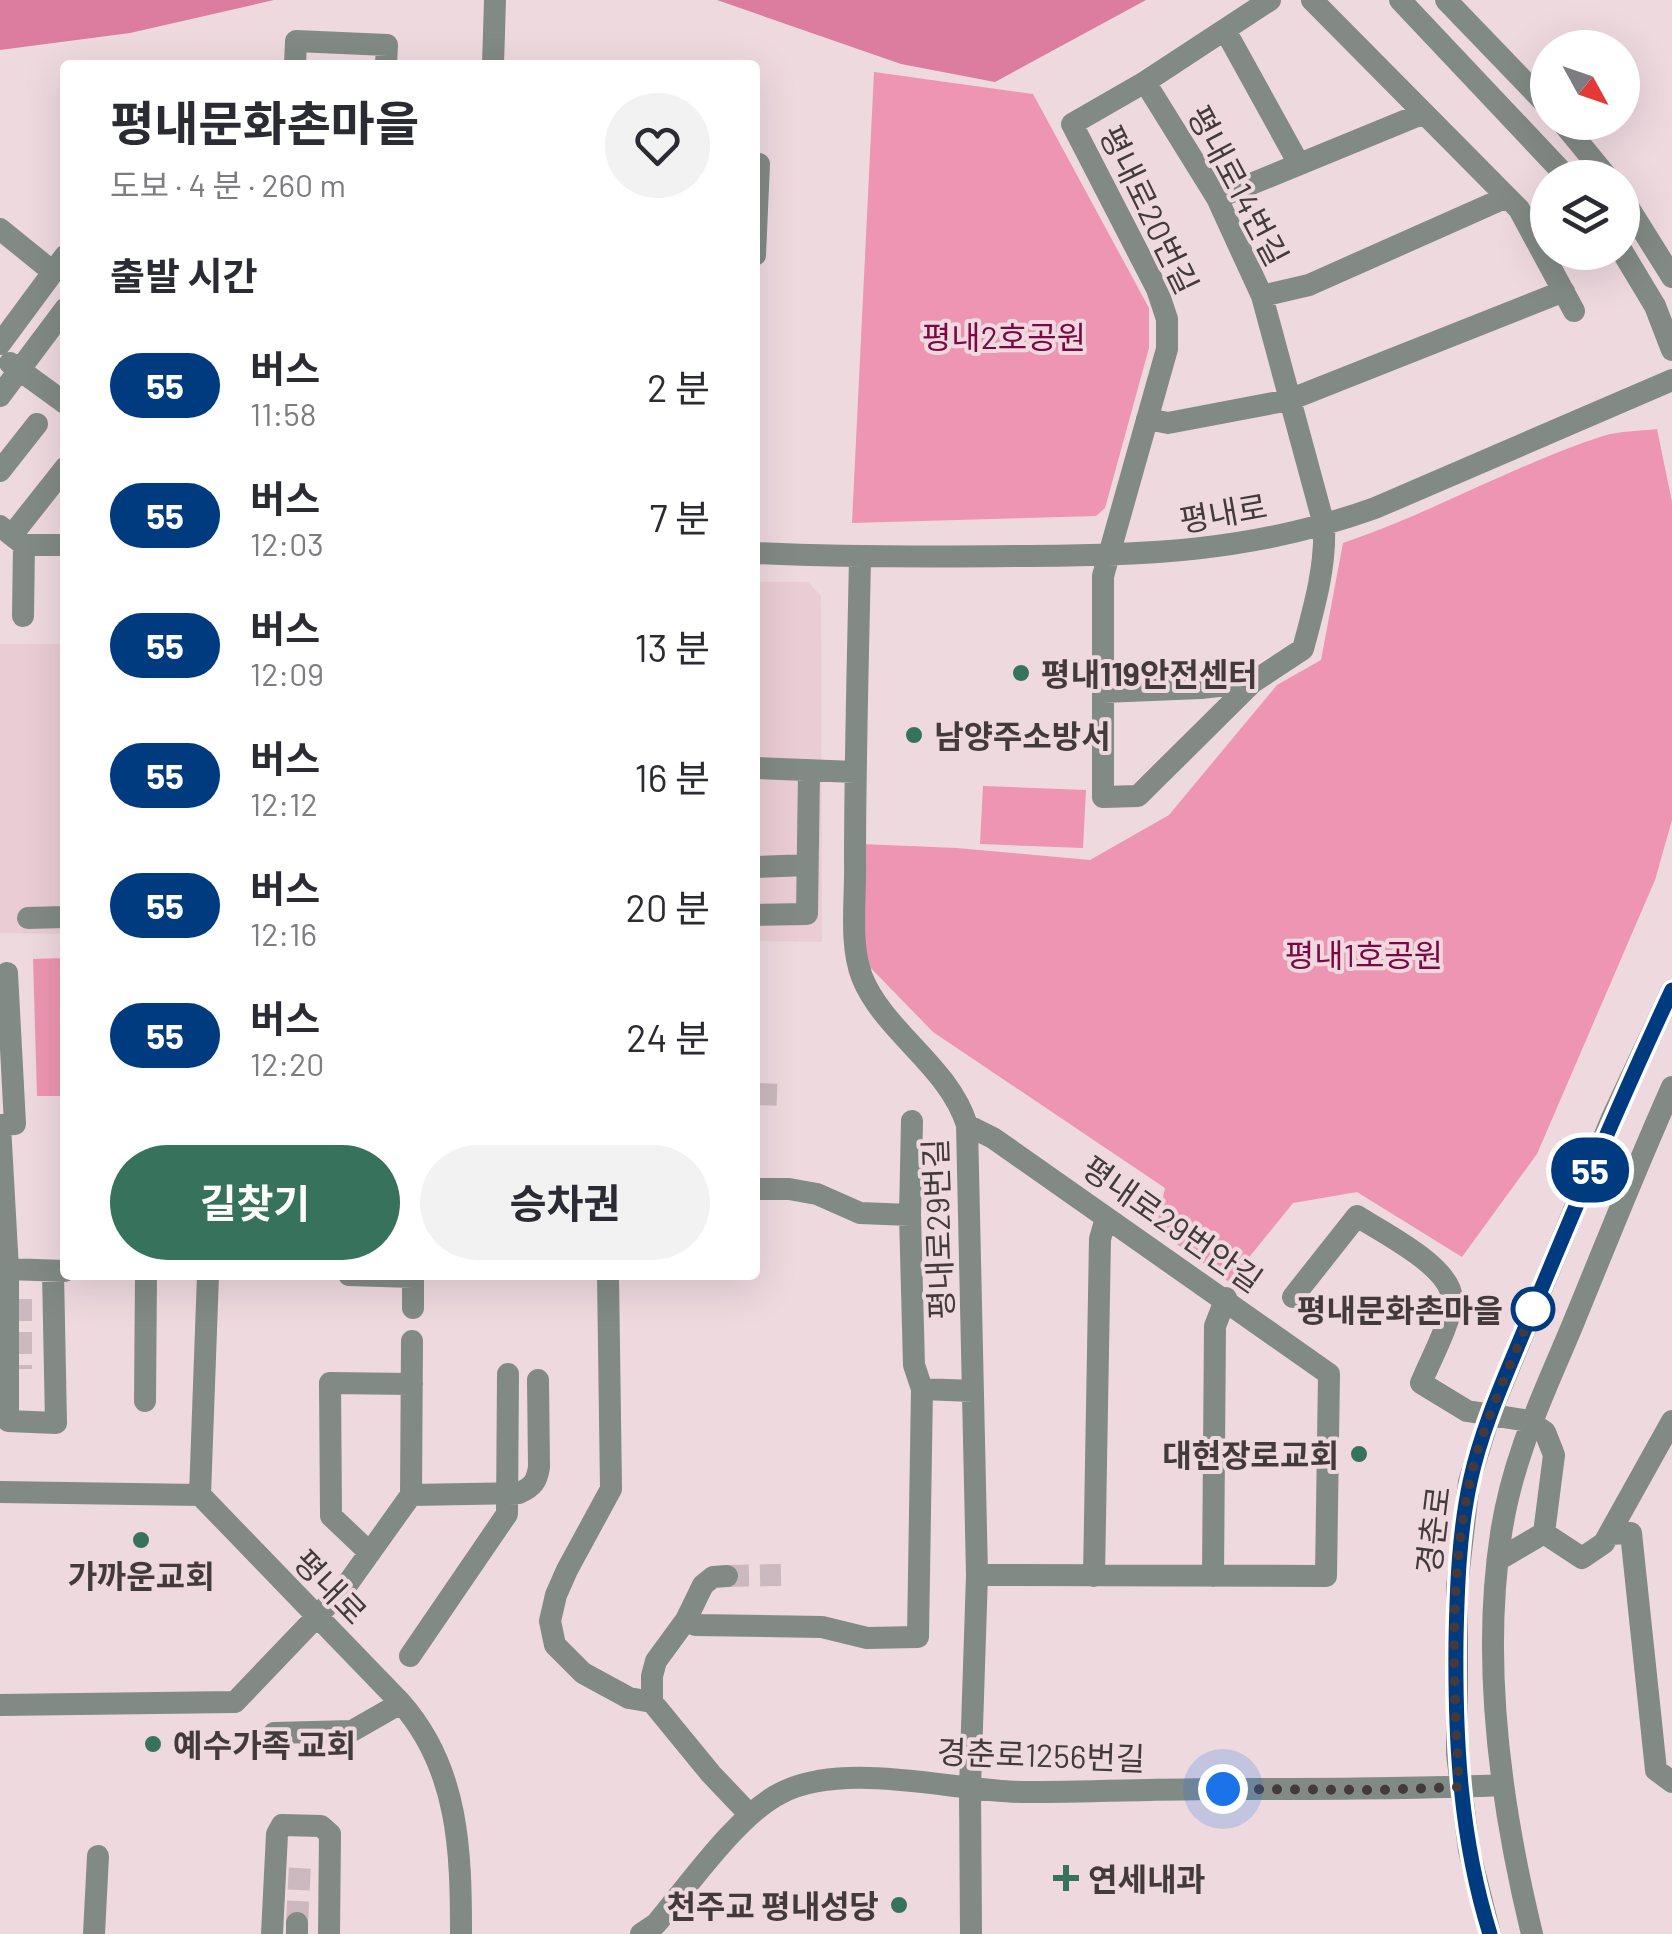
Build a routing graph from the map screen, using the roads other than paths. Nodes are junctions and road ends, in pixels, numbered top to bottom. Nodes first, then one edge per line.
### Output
1 (495, 0) edge
2 (1270, 0) edge
3 (1312, 0) edge
4 (1400, 0) edge
5 (1446, 0) edge
6 (1225, 30) junction
7 (343, 54) edge
8 (295, 60) edge
9 (386, 60) edge
10 (493, 60) edge
11 (1144, 82) junction
12 (1530, 87) edge
13 (1424, 113) junction
14 (1577, 140) edge
15 (1551, 160) edge
16 (1593, 160) edge
17 (1298, 164) junction
18 (1507, 197) junction
19 (1216, 198) junction
20 (1640, 226) edge
21 (0, 229) edge
22 (59, 264) edge
23 (1634, 270) edge
24 (1672, 277) edge
25 (1262, 296) junction
26 (60, 316) edge
27 (0, 344) edge
28 (1672, 350) edge
29 (0, 354) edge
30 (18, 371) junction
31 (1672, 380) edge
32 (0, 396) edge
33 (60, 400) edge
34 (1289, 400) junction
35 (1148, 419) junction
36 (37, 424) dead end
37 (0, 470) edge
38 (60, 474) edge
39 (1324, 525) junction
40 (12, 536) edge
41 (60, 544) edge
42 (760, 553) edge
43 (1109, 556) junction
44 (860, 558) junction
45 (22, 616) dead end
46 (1252, 682) junction
47 (1103, 692) junction
48 (760, 768) edge
49 (809, 771) junction
50 (855, 772) junction
51 (807, 866) junction
52 (760, 867) edge
53 (760, 915) edge
54 (60, 917) edge
55 (28, 918) dead end
56 (7, 973) dead end
57 (1672, 990) edge
58 (1672, 1087) edge
59 (1666, 1120) edge
60 (912, 1121) dead end
61 (967, 1125) junction
62 (760, 1189) edge
63 (910, 1215) junction
64 (1106, 1218) junction
65 (14, 1269) junction
66 (59, 1272) edge
67 (146, 1280) edge
68 (208, 1280) edge
69 (413, 1280) edge
70 (608, 1280) edge
71 (1293, 1297) dead end
72 (21, 1298) tunnel mouth
73 (1226, 1298) junction
74 (412, 1308) dead end
75 (412, 1341) dead end
76 (508, 1374) dead end
77 (538, 1380) dead end
78 (412, 1384) junction
79 (922, 1389) junction
80 (973, 1391) junction
81 (145, 1401) dead end
82 (1490, 1414) junction
83 (1530, 1421) junction
84 (1672, 1422) edge
85 (0, 1492) edge
86 (509, 1493) junction
87 (411, 1494) junction
88 (200, 1496) junction
89 (1544, 1533) junction
90 (1609, 1534) junction
91 (370, 1553) junction
92 (1498, 1560) junction
93 (976, 1575) junction
94 (728, 1576) tunnel mouth
95 (1094, 1576) junction
96 (1213, 1576) junction
97 (315, 1618) junction
98 (686, 1620) junction
99 (410, 1656) dead end
100 (652, 1702) junction
101 (401, 1703) junction
102 (0, 1705) edge
103 (274, 1733) dead end
104 (1672, 1782) edge
105 (1502, 1785) junction
106 (1459, 1787) junction
107 (970, 1788) junction
108 (750, 1815) junction
109 (98, 1856) dead end
110 (94, 1934) edge
111 (272, 1934) edge
112 (328, 1934) edge
113 (460, 1934) edge
114 (641, 1934) edge
115 (971, 1934) edge
116 (1490, 1934) edge
117 (1532, 1934) edge

1 - 10 street
2 - 6 street, 평내로14번길
3 - 13 street
4 - 15 street
5 - 12 street
6 - 11 street, 평내로14번길
6 - 17 street
7 - 8 street
7 - 9 street
11 - 19 street, 평내로14번길
11 - 35 street, 평내로20번길
13 - 17 street
13 - 18 street
14 - 16 street
17 - 19 street
18 - 25 street
18 - 34 street
19 - 25 street, 평내로14번길
20 - 24 street
21 - 22 street
22 - 27 street
23 - 28 street
25 - 34 street, 평내로14번길
26 - 30 street
29 - 30 street
30 - 32 street
30 - 33 street
31 - 39 street, 평내로
34 - 35 street
34 - 39 street, 평내로14번길
35 - 43 street, 평내로20번길
36 - 37 street
38 - 40 street
39 - 43 street, 평내로
39 - 46 street
40 - 41 street
40 - 45 street
42 - 44 street, 평내로
43 - 44 street, 평내로
43 - 47 street, 평내로20번길
44 - 50 street, 평내로29번길
46 - 47 street
46 - 47 street, 평내로20번길
48 - 49 street
49 - 50 street
49 - 51 street
50 - 61 street, 평내로29번길
51 - 52 street
51 - 53 street
54 - 55 street
56 - 65 street
57 - 82 street, 경춘로
58 - 59 street
59 - 83 street
60 - 63 street
61 - 64 street, 평내로29번안길
61 - 80 street, 평내로29번길
62 - 63 street
63 - 79 street
64 - 73 street, 평내로29번안길
64 - 95 street
65 - 66 street
65 - 66 street
65 - 72 street
67 - 81 street
68 - 88 street
69 - 74 street
70 - 100 street
71 - 82 street
73 - 96 street
73 - 96 street, 평내로29번안길
75 - 78 street
76 - 86 street
77 - 86 street
78 - 87 street
78 - 91 street
79 - 80 street
79 - 98 street
80 - 93 street, 평내로29번길
82 - 83 street
82 - 106 street, 경춘로
83 - 89 street
83 - 92 street
84 - 90 street
85 - 88 street
86 - 87 street
86 - 99 street
87 - 91 street
88 - 97 street, 평내로
89 - 90 street
89 - 92 street
90 - 104 street
91 - 97 street
92 - 105 street
93 - 95 street, 평내로29번안길
93 - 107 street, 평내로29번길
94 - 98 street
95 - 96 street, 평내로29번안길
97 - 101 street, 평내로
97 - 102 street
98 - 100 street
100 - 108 street
101 - 103 street
101 - 113 street, 평내로
105 - 106 street, 경춘로1256번길
105 - 117 street
106 - 107 street, 경춘로1256번길
106 - 116 street, 경춘로
107 - 108 street, 경춘로1256번길
107 - 115 street, 평내로29번길
108 - 114 street, 경춘로1256번길
109 - 110 street
111 - 112 street

